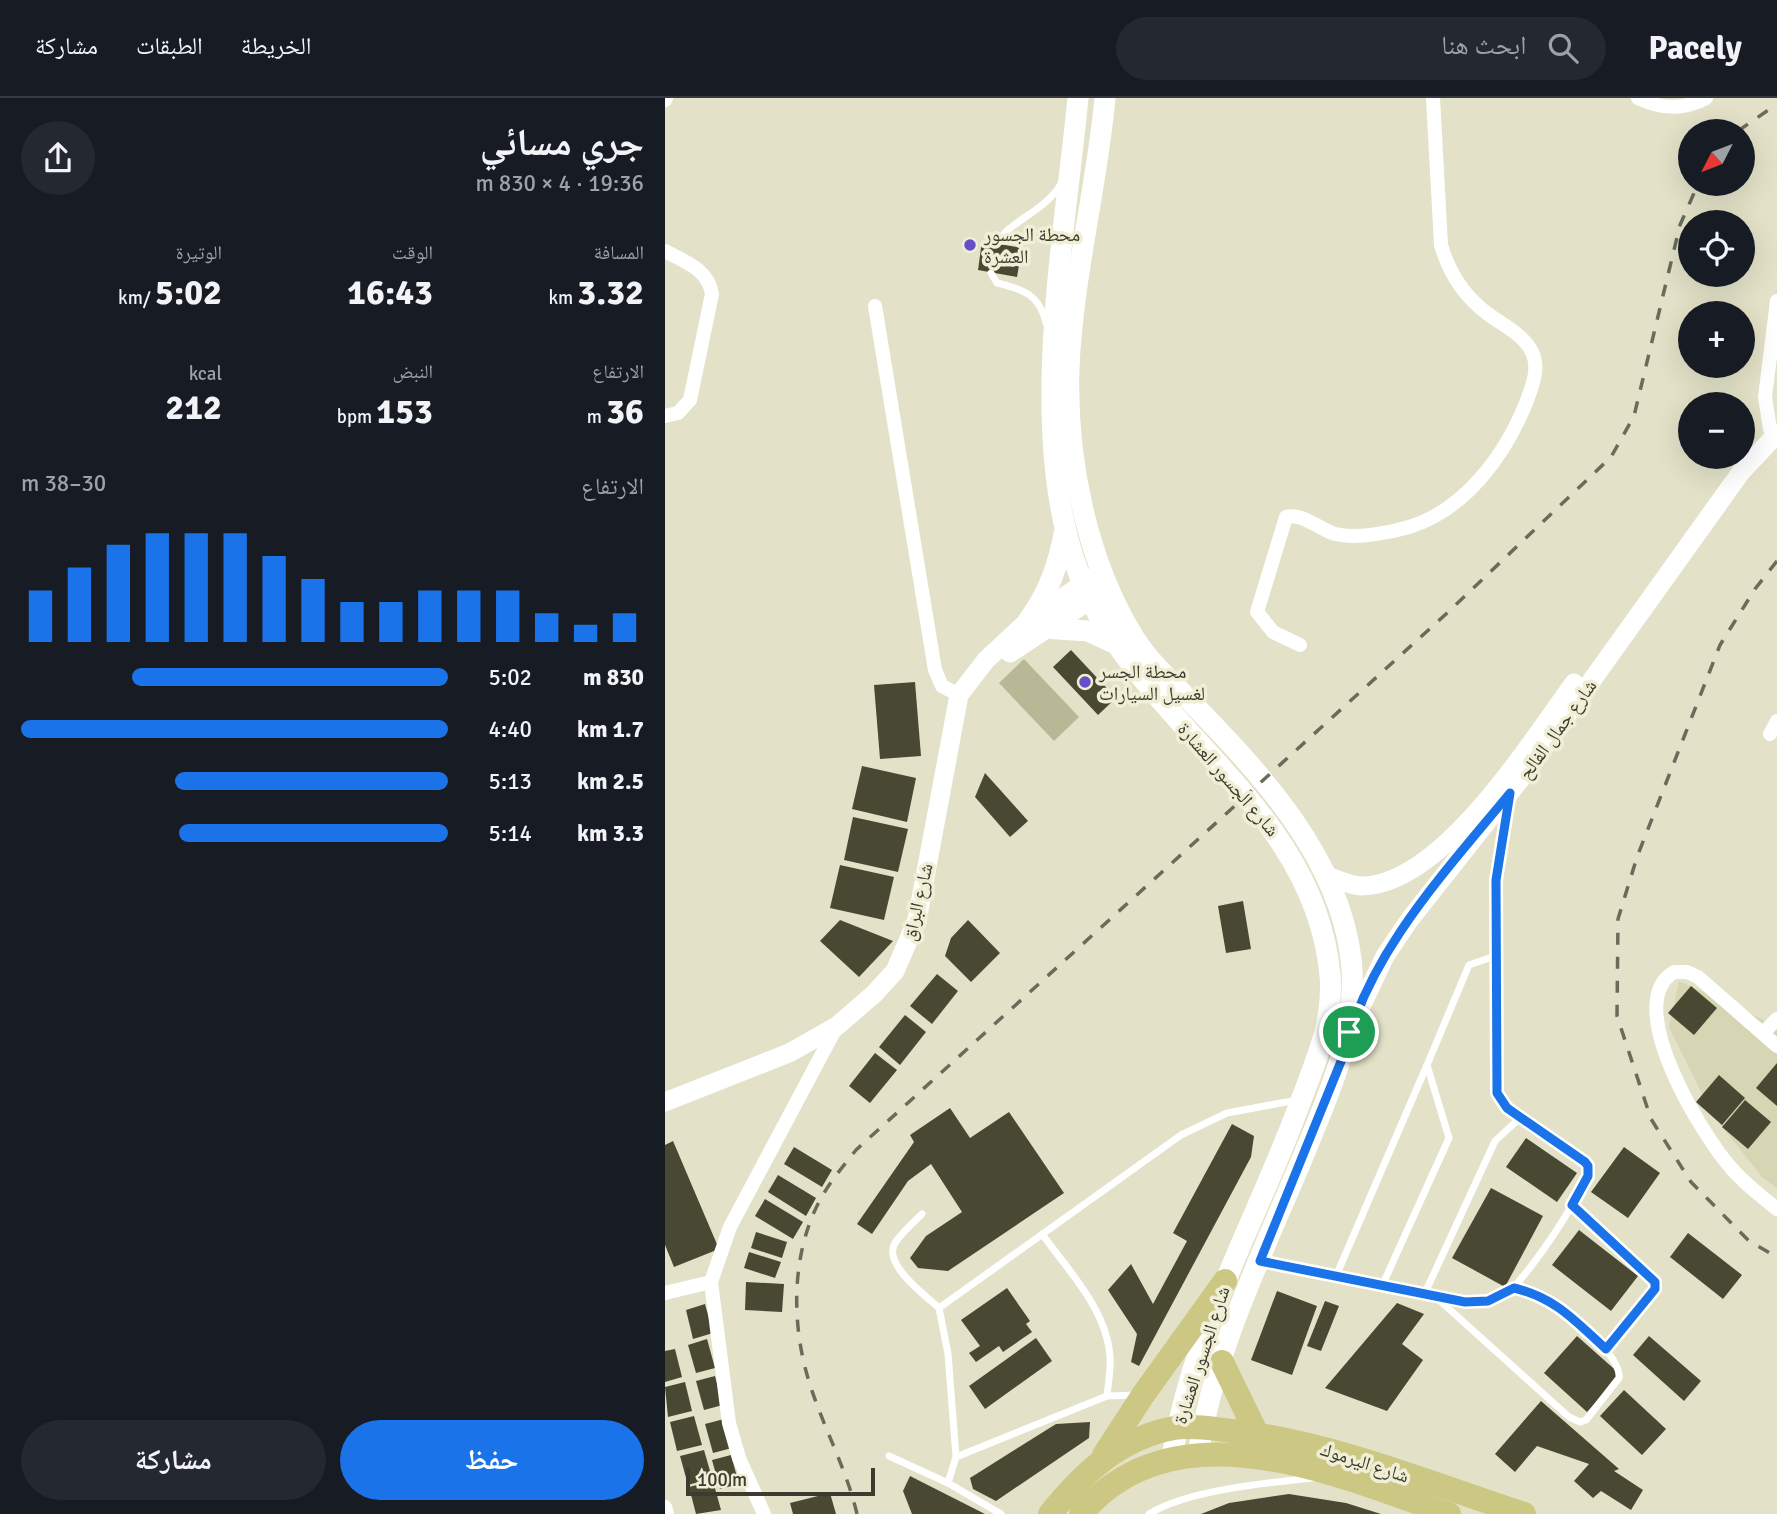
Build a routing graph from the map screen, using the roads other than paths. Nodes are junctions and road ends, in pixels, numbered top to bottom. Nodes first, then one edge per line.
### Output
1 (1078, 98) edge
2 (1105, 98) edge
3 (1433, 98) edge
4 (1638, 98) edge
5 (1706, 98) edge
6 (1072, 158) junction
7 (997, 244) dead end
8 (665, 251) edge
9 (991, 273) dead end
10 (1777, 301) edge
11 (874, 306) dead end
12 (1052, 356) junction
13 (665, 416) edge
14 (1775, 429) edge
15 (1065, 528) junction
16 (1106, 580) junction
17 (1086, 591) junction
18 (1036, 625) junction
19 (1114, 643) junction
20 (1300, 645) dead end
21 (959, 695) junction
22 (951, 732) junction
23 (1510, 793) junction
24 (1326, 876) junction
25 (1495, 956) junction
26 (1777, 1018) edge
27 (837, 1026) junction
28 (1349, 1032) junction
29 (1763, 1033) junction
30 (1777, 1046) edge
31 (1427, 1065) junction
32 (1301, 1099) junction
33 (665, 1102) edge
34 (1520, 1118) junction
35 (1572, 1205) junction
36 (1777, 1209) edge
37 (922, 1214) dead end
38 (1042, 1234) junction
39 (1260, 1261) junction
40 (1336, 1276) junction
41 (1225, 1280) junction
42 (711, 1282) junction
43 (1382, 1286) junction
44 (1514, 1288) junction
45 (665, 1293) edge
46 (1424, 1295) junction
47 (1436, 1298) junction
48 (939, 1308) junction
49 (1606, 1349) junction
50 (1222, 1362) junction
51 (1143, 1395) junction
52 (1107, 1396) junction
53 (1177, 1427) junction
54 (1202, 1428) junction
55 (1257, 1434) junction
56 (889, 1456) dead end
57 (1198, 1456) junction
58 (956, 1457) junction
59 (1172, 1457) junction
60 (1102, 1458) junction
61 (1340, 1475) junction
62 (948, 1483) junction
63 (665, 1507) edge
64 (667, 1514) edge
65 (764, 1514) edge
66 (1001, 1514) edge
67 (1051, 1514) edge
68 (1081, 1514) edge
69 (1149, 1514) edge
70 (1450, 1514) edge
71 (1524, 1514) edge

1 - 6 main road, شارع الجسور العشارة
2 - 16 main road, شارع الجسور العشارة
3 - 20 street
4 - 5 street
6 - 7 lane
6 - 12 main road, شارع الجسور العشارة
8 - 13 street
9 - 12 lane
10 - 14 street
11 - 21 street
12 - 15 main road, شارع الجسور العشارة
14 - 23 street, شارع جمال الفالح
14 - 24 street, شارع جمال الفالح
15 - 17 main road, شارع الجسور العشارة
15 - 18 main road
16 - 17 street, شارع البراق
16 - 24 main road, شارع الجسور العشارة
17 - 18 street, شارع البراق
17 - 19 main road, شارع الجسور العشارة
18 - 19 main road
18 - 21 street, شارع البراق
18 - 22 street, شارع البراق
19 - 32 main road, شارع الجسور العشارة
21 - 22 street, شارع البراق
22 - 27 street, شارع البراق
23 - 25 lane
23 - 28 street, شارع جمال الفالح
24 - 28 main road, شارع الجسور العشارة
25 - 31 lane
25 - 34 lane
26 - 29 street
27 - 33 street, شارع البراق
27 - 42 street
28 - 39 main road, شارع الجسور العشارة
29 - 30 street
29 - 36 street
31 - 40 lane
31 - 43 lane
32 - 38 lane
32 - 41 main road, شارع الجسور العشارة
34 - 35 lane
34 - 46 lane
35 - 44 lane
35 - 49 lane
37 - 48 lane
38 - 48 lane
38 - 52 lane
39 - 40 lane
39 - 50 main road, شارع الجسور العشارة
40 - 43 lane
41 - 51 highway
41 - 53 main road, شارع الجسور العشارة
42 - 45 street
42 - 65 street
43 - 46 lane
44 - 47 lane
44 - 49 lane
46 - 47 lane
47 - 49 lane
48 - 58 lane
50 - 54 main road, شارع الجسور العشارة
50 - 55 highway
51 - 52 lane
51 - 60 highway
52 - 58 lane
53 - 54 highway, شارع اليرموك
53 - 59 main road, شارع الجسور العشارة
53 - 60 highway, شارع اليرموك
54 - 55 highway, شارع اليرموك
54 - 57 main road
55 - 71 highway, شارع اليرموك
56 - 62 lane
57 - 59 highway, شارع اليرموك
57 - 61 highway, شارع اليرموك
58 - 62 lane
59 - 68 highway, شارع اليرموك
60 - 67 highway, شارع اليرموك
61 - 69 lane
61 - 70 highway, شارع اليرموك
62 - 66 lane
63 - 64 street

